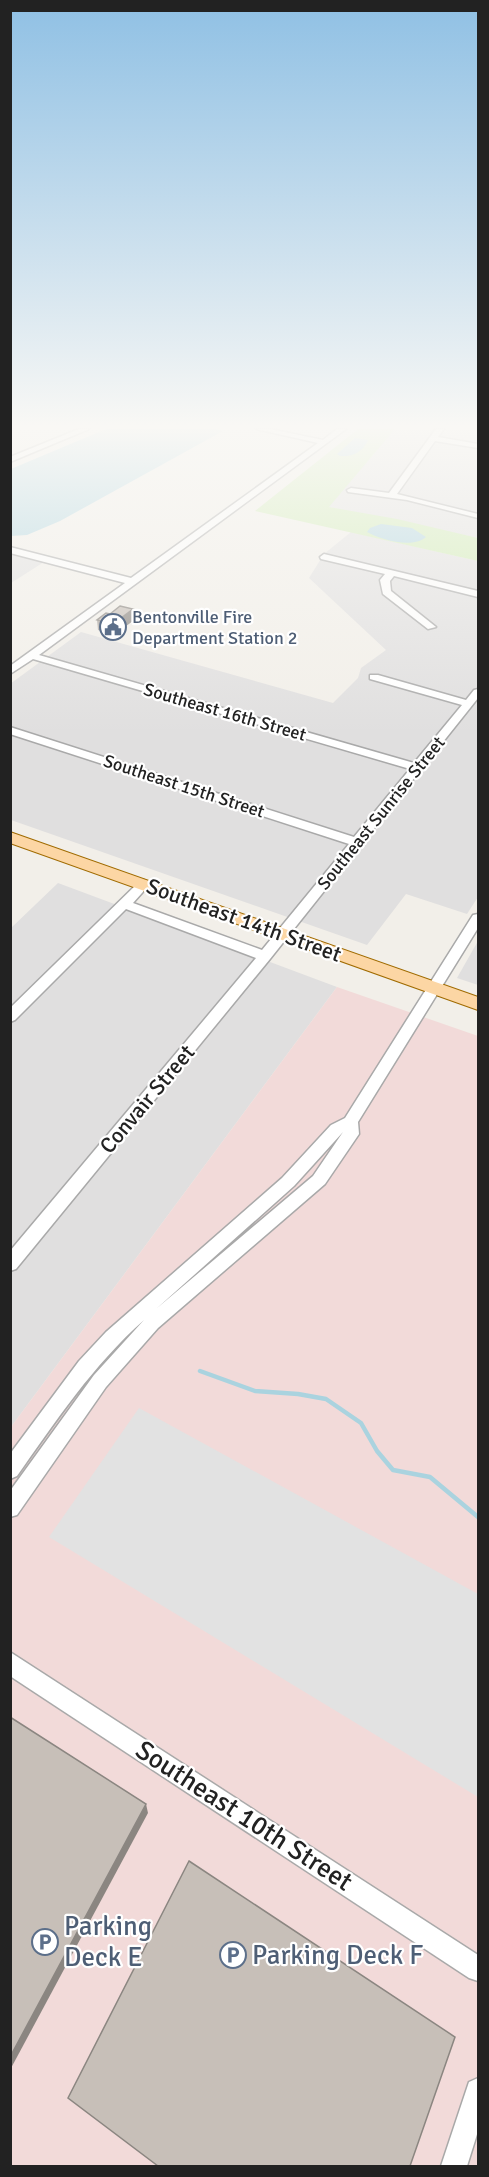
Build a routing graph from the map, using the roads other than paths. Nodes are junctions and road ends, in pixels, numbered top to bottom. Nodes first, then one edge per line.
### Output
1 (203, 531) edge
2 (10, 549) edge
3 (324, 557) dead end
4 (392, 573) junction
5 (134, 582) junction
6 (478, 594) edge
7 (431, 627) dead end
8 (32, 656) junction
9 (10, 671) edge
10 (374, 677) dead end
11 (478, 692) edge
12 (468, 704) junction
13 (10, 730) edge
14 (418, 768) junction
15 (10, 837) edge
16 (357, 842) junction
17 (144, 885) junction
18 (124, 904) junction
19 (478, 918) edge
20 (283, 934) junction
21 (265, 956) junction
22 (436, 988) junction
23 (478, 1004) edge
24 (10, 1017) edge
25 (350, 1122) junction
26 (10, 1264) edge
27 (10, 1470) edge
28 (10, 1508) edge
29 (10, 1663) edge
30 (478, 1969) edge
31 (478, 2091) edge
32 (454, 2166) edge

1 - 5 street
2 - 5 street
3 - 4 street
4 - 6 street
4 - 7 street
5 - 8 street
8 - 9 street
8 - 14 street, Southeast 16th Street
10 - 12 street
11 - 12 street, Southeast Sunrise Street
12 - 14 street, Southeast Sunrise Street
13 - 16 street, Southeast 15th Street
14 - 16 street, Southeast Sunrise Street
15 - 17 main road, Southeast 14th Street
16 - 20 street, Southeast Sunrise Street
17 - 18 street
17 - 20 main road, Southeast 14th Street
18 - 21 street
18 - 24 street
19 - 22 street
20 - 21 street, Convair Street
20 - 22 main road, Southeast 14th Street
21 - 26 street, Convair Street
22 - 23 main road, Southeast 14th Street
22 - 25 street
25 - 27 street
25 - 28 street
29 - 30 street, Southeast 10th Street
31 - 32 street

